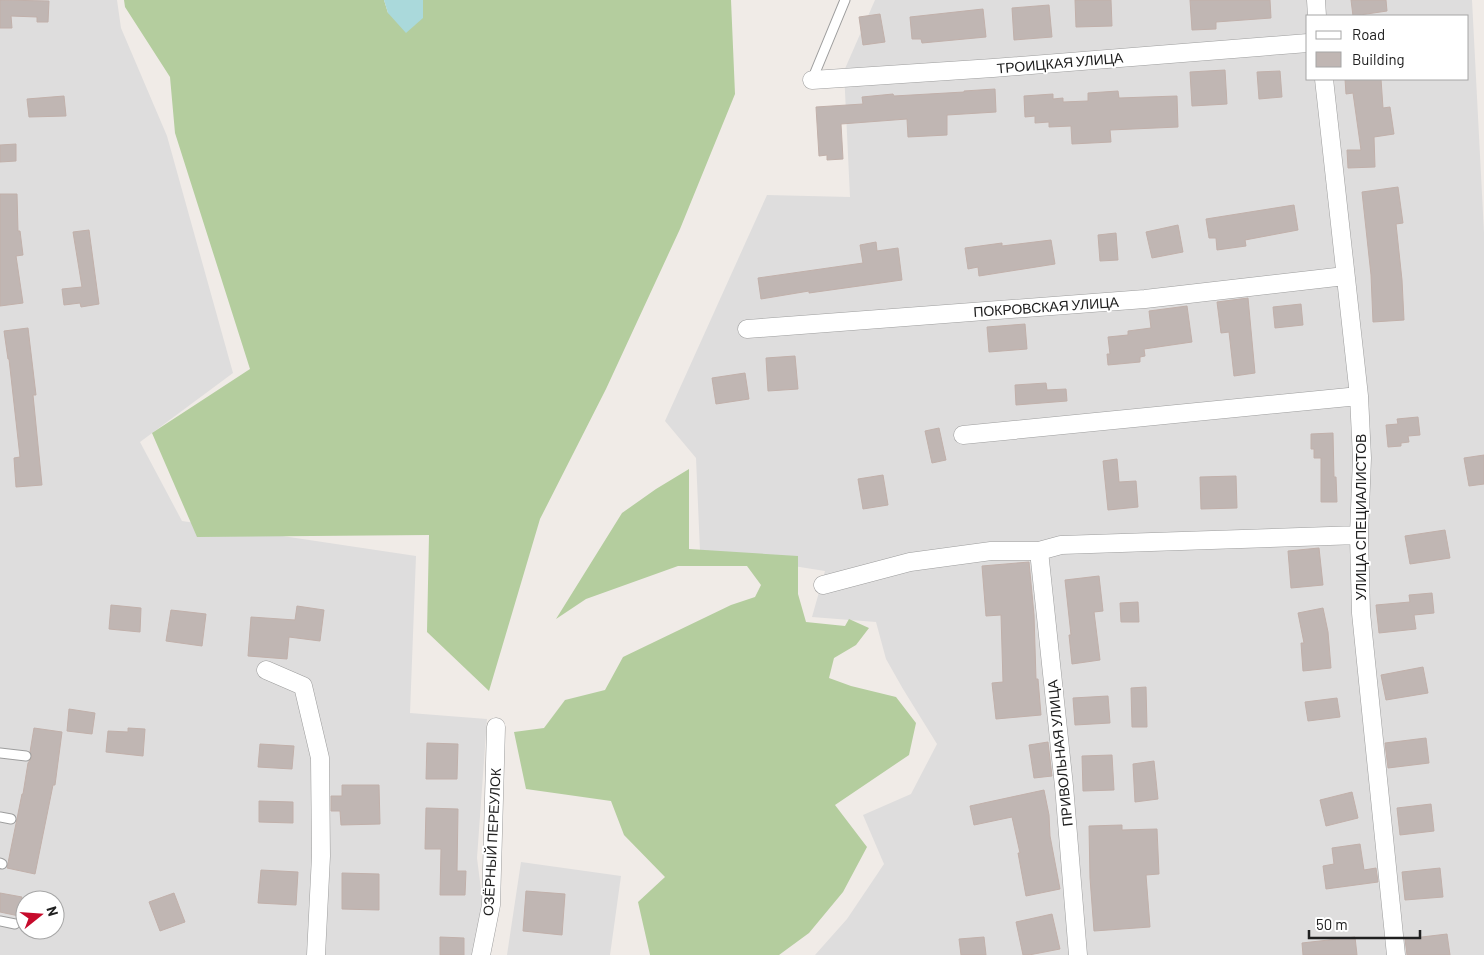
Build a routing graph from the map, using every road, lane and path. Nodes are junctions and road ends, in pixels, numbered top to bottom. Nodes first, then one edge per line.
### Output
1 (845, 0) edge
2 (1316, 0) edge
3 (1317, 15) edge
4 (1306, 42) edge
5 (812, 80) joint
6 (1324, 80) edge
7 (1345, 276) junction
8 (747, 329) dead end
9 (1359, 396) junction
10 (963, 435) dead end
11 (1359, 536) junction
12 (1039, 551) junction
13 (823, 585) dead end
14 (266, 670) dead end
15 (496, 727) dead end
16 (0, 753) edge
17 (26, 756) dead end
18 (0, 817) edge
19 (10, 820) dead end
20 (0, 920) edge
21 (15, 924) dead end
22 (316, 955) edge
23 (481, 955) edge
24 (1078, 955) edge
25 (1396, 955) edge

1 - 5 lane
2 - 3 street
4 - 5 street, ТРОИЦКАЯ УЛИЦА
6 - 7 street, УЛИЦА СПЕЦИАЛИСТОВ
7 - 8 street, ПОКРОВСКАЯ УЛИЦА
7 - 9 street, УЛИЦА СПЕЦИАЛИСТОВ
9 - 10 street
9 - 11 street, УЛИЦА СПЕЦИАЛИСТОВ
11 - 12 street
11 - 25 street, УЛИЦА СПЕЦИАЛИСТОВ
12 - 13 street
12 - 24 street, ПРИВОЛЬНАЯ УЛИЦА
14 - 22 street
15 - 23 street, ОЗЁРНЫЙ ПЕРЕУЛОК
16 - 17 lane
18 - 19 lane
20 - 21 lane

